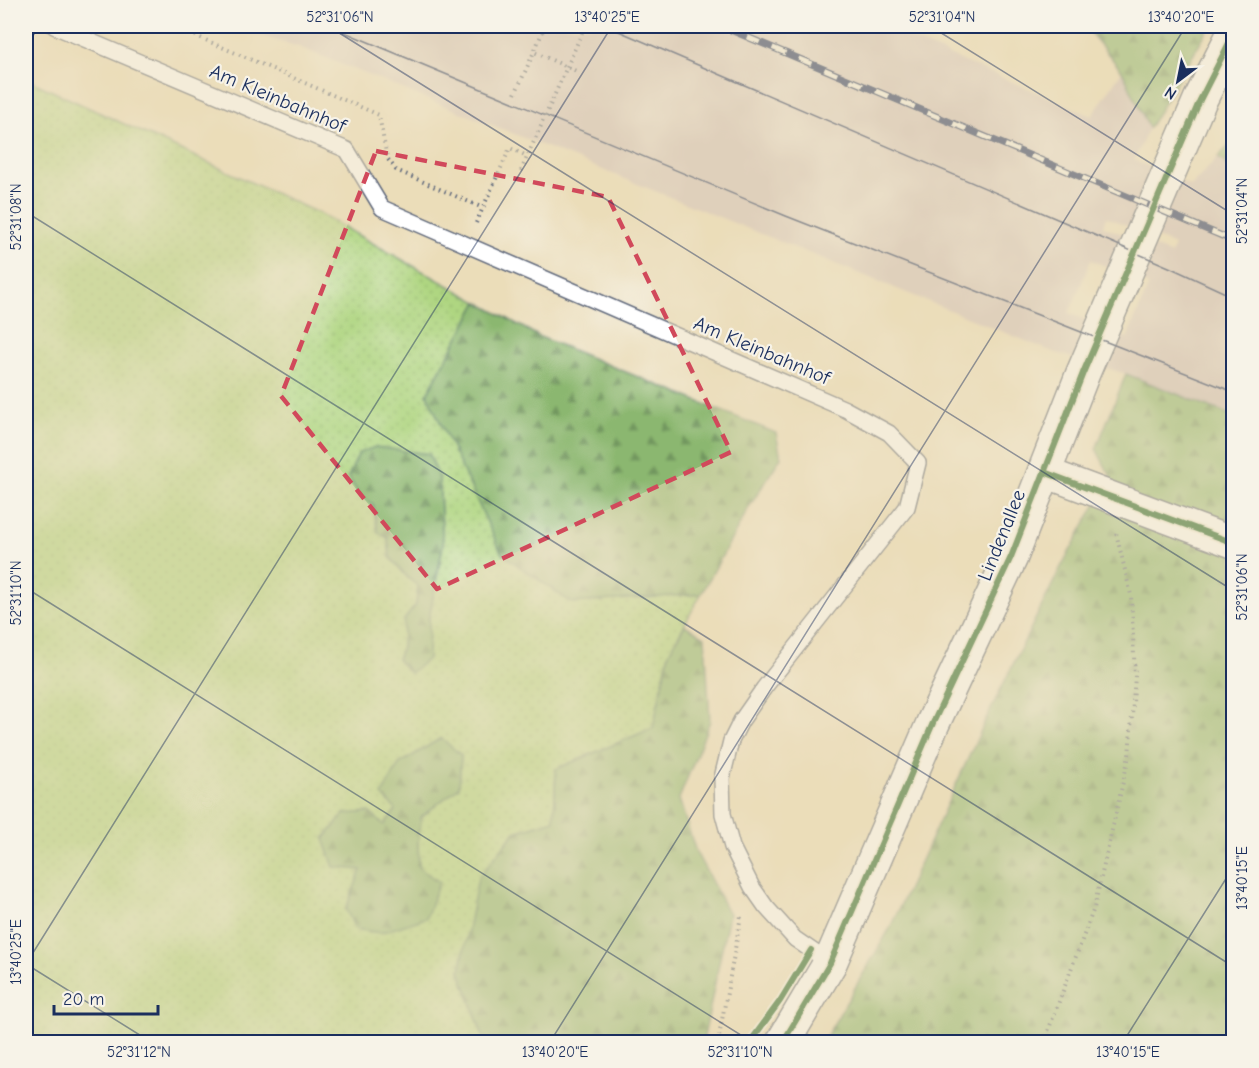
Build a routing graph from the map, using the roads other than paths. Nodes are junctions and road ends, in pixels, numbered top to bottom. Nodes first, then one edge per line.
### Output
1 (54, 26) edge
2 (1233, 33) edge
3 (1044, 472) junction
4 (1233, 543) edge
5 (830, 963) junction
6 (783, 1042) edge

1 - 5 lane, Am Kleinbahnhof
2 - 3 street, Lindenallee
3 - 4 street
3 - 5 street, Lindenallee
5 - 6 street, Lindenallee

